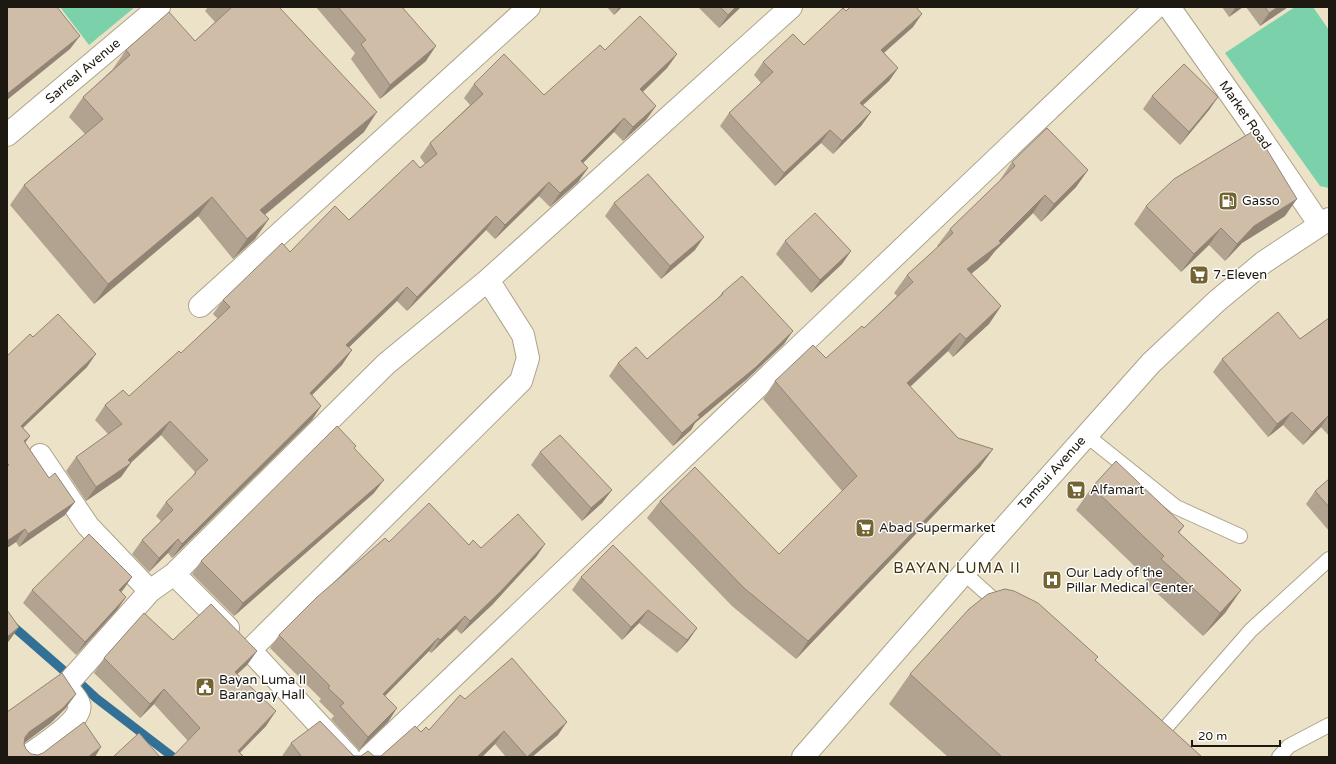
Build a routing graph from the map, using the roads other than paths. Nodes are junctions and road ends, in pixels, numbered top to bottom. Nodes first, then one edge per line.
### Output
1 (159, 7) edge
2 (529, 7) edge
3 (791, 7) edge
4 (1156, 7) edge
5 (1169, 7) edge
6 (7, 135) edge
7 (1324, 222) edge
8 (488, 280) junction
9 (200, 306) dead end
10 (1086, 435) junction
11 (40, 455) dead end
12 (1240, 536) dead end
13 (1329, 559) edge
14 (964, 572) junction
15 (174, 574) junction
16 (150, 591) junction
17 (1010, 615) edge
18 (250, 650) junction
19 (1329, 725) edge
20 (1142, 734) edge
21 (26, 757) edge
22 (349, 757) edge
23 (369, 757) edge
24 (802, 757) edge
25 (1279, 757) edge

1 - 6 street, Sarreal Avenue
2 - 9 street
3 - 8 street
4 - 23 street
5 - 7 street, Market Road
7 - 10 street, Tamsui Avenue
8 - 15 street
8 - 18 street
10 - 12 lane
10 - 14 street, Tamsui Avenue
11 - 16 street
13 - 20 lane
14 - 17 lane
14 - 24 street, Tamsui Avenue
15 - 16 street
15 - 18 street
16 - 21 street
18 - 22 street
19 - 25 lane

